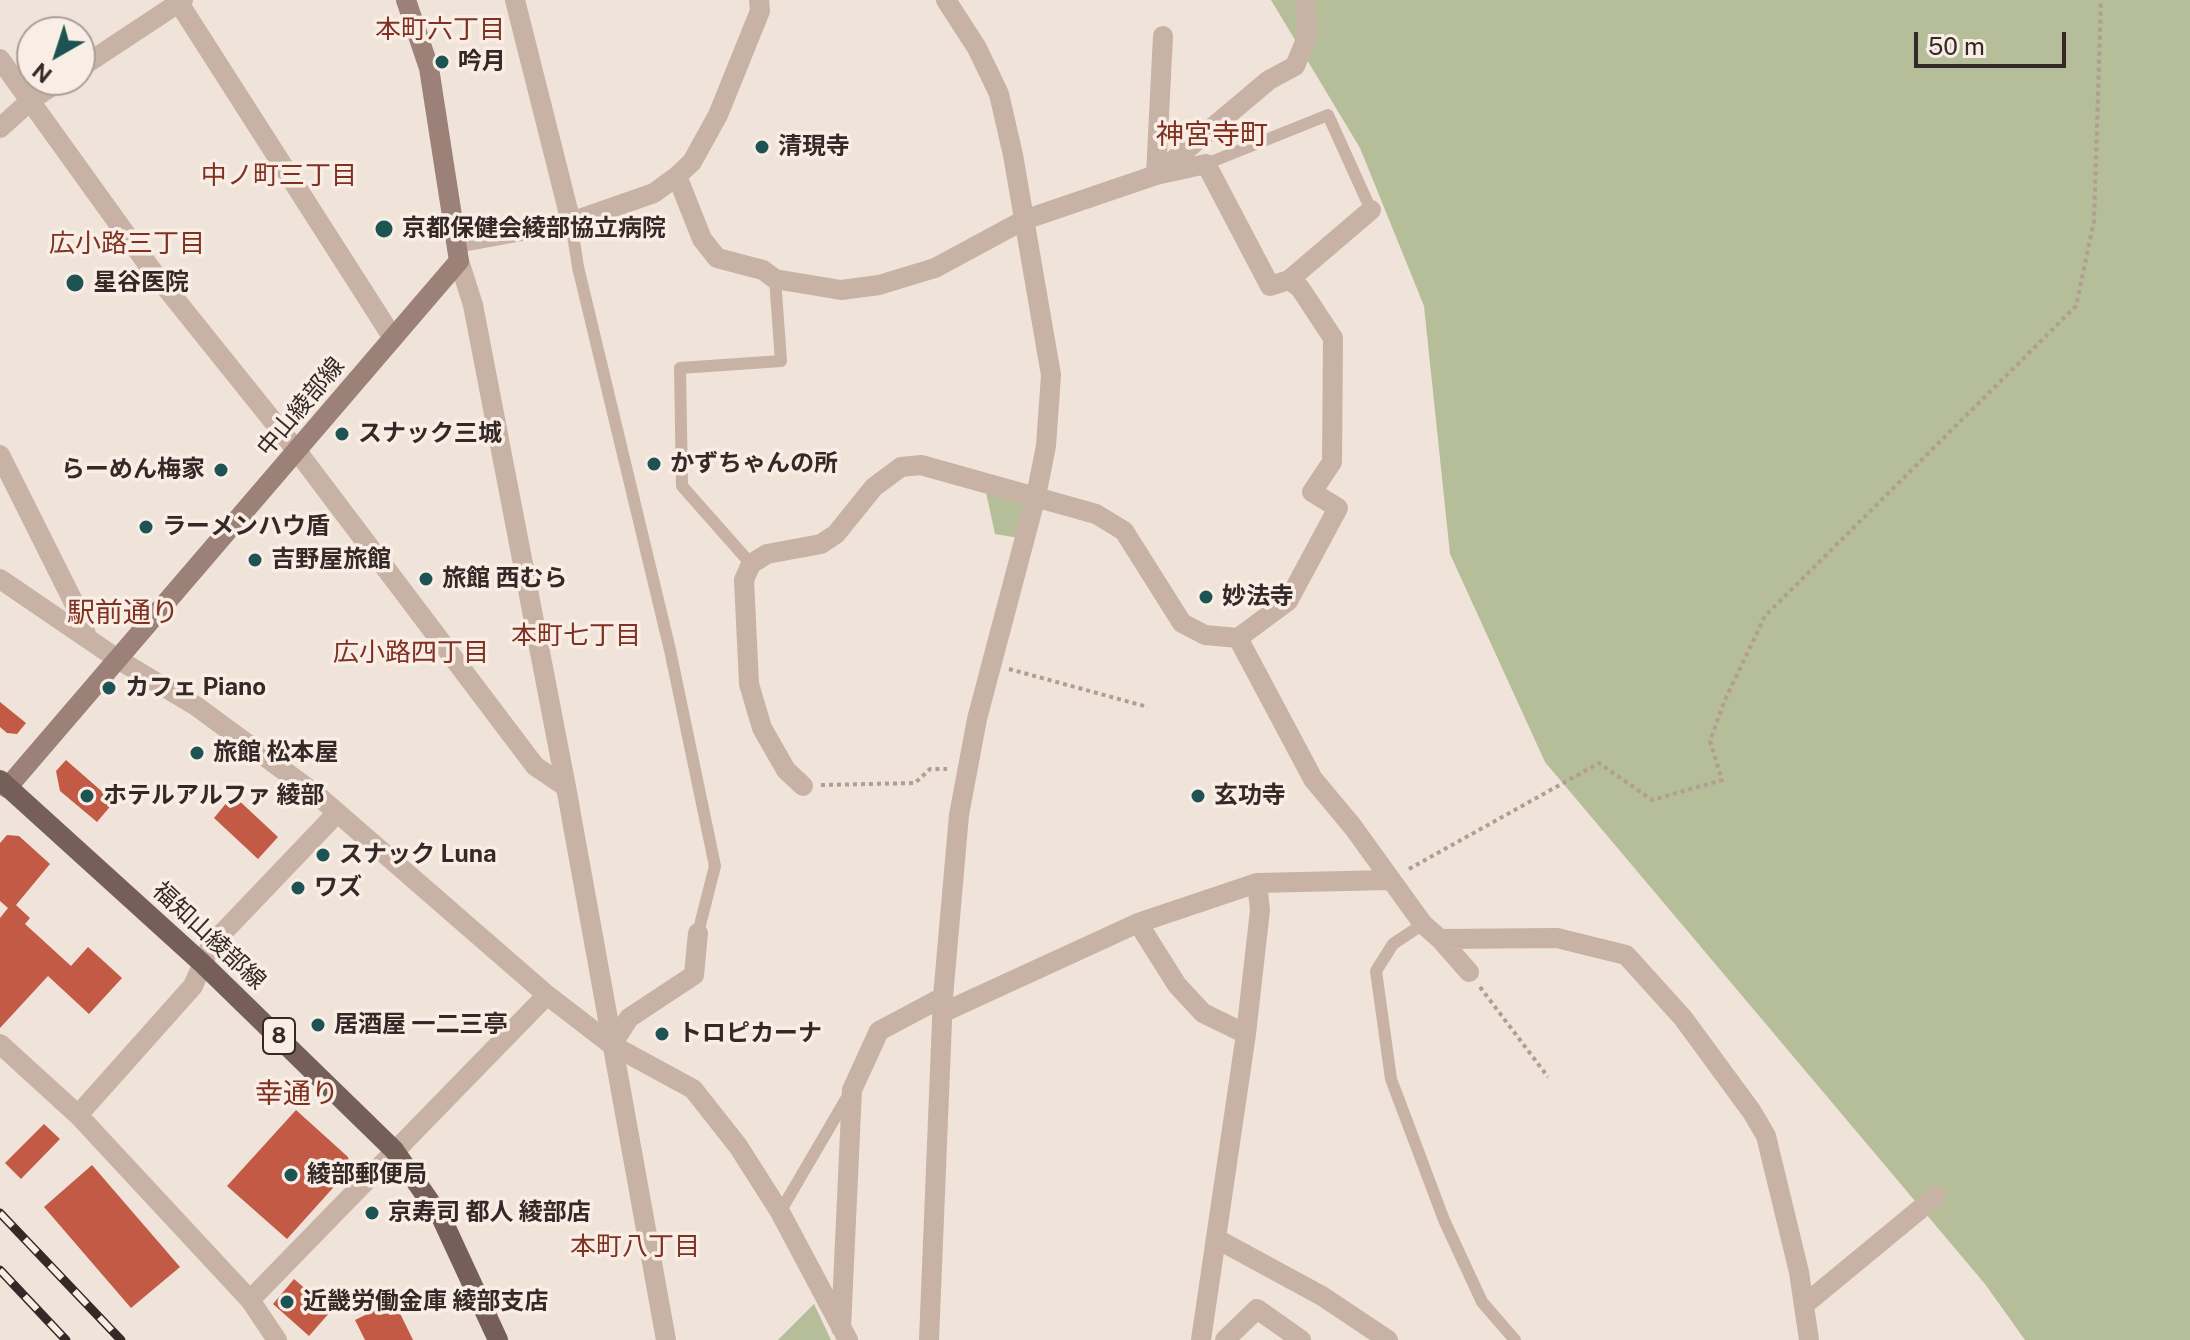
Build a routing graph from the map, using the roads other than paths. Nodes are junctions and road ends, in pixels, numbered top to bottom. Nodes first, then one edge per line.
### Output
1 (406, 0) edge
2 (515, 0) edge
3 (759, 0) edge
4 (946, 0) edge
5 (1305, 0) edge
6 (179, 1) edge
7 (1163, 36) dead end
8 (96, 57) edge
9 (0, 59) edge
10 (37, 96) edge
11 (30, 101) junction
12 (0, 128) edge
13 (1206, 164) junction
14 (1156, 175) junction
15 (677, 176) junction
16 (1371, 210) joint
17 (1024, 220) junction
18 (571, 222) junction
19 (458, 252) junction
20 (775, 279) junction
21 (1289, 280) junction
22 (393, 338) junction
23 (297, 451) junction
24 (0, 455) edge
25 (1036, 496) junction
26 (751, 564) junction
27 (0, 579) edge
28 (87, 637) junction
29 (1238, 638) junction
30 (119, 660) junction
31 (803, 786) road end
32 (2, 787) edge
33 (566, 787) junction
34 (337, 813) junction
35 (1389, 880) junction
36 (1257, 883) junction
37 (1138, 923) junction
38 (1423, 924) junction
39 (698, 933) joint
40 (1440, 939) junction
41 (203, 964) junction
42 (1469, 972) road end
43 (547, 995) junction
44 (942, 1005) junction
45 (1246, 1034) junction
46 (0, 1044) edge
47 (612, 1045) junction
48 (852, 1090) junction
49 (78, 1115) junction
50 (394, 1150) junction
51 (1936, 1196) dead end
52 (780, 1212) junction
53 (1217, 1239) junction
54 (250, 1300) junction
55 (1804, 1305) junction
56 (844, 1334) edge
57 (1204, 1338) edge
58 (277, 1340) edge
59 (498, 1340) edge
60 (666, 1340) edge
61 (929, 1340) edge
62 (1225, 1340) edge
63 (1301, 1340) edge
64 (1388, 1340) edge
65 (1515, 1340) edge
66 (1809, 1340) edge

1 - 19 main road
2 - 18 street
3 - 15 street
4 - 17 street
5 - 14 street
6 - 8 street
6 - 22 street
7 - 14 street
9 - 11 street
10 - 11 street
11 - 12 street
11 - 23 street
13 - 14 street
13 - 16 lane
13 - 21 street
14 - 17 street
15 - 18 street
15 - 20 street
16 - 21 street
17 - 20 street
17 - 25 street
18 - 19 street
18 - 39 lane
19 - 22 main road, 中山綾部線
19 - 33 street
20 - 26 lane
21 - 29 street
22 - 23 main road, 中山綾部線
23 - 30 main road, 中山綾部線
23 - 33 street
24 - 28 street
25 - 26 street
25 - 29 street
25 - 44 street
26 - 31 street
27 - 28 street
28 - 30 street
29 - 35 street
30 - 32 main road, 中山綾部線
30 - 34 street
32 - 41 main road, 福知山綾部線 / 8
33 - 47 street
34 - 41 street
34 - 43 street
35 - 36 street
35 - 38 street
36 - 37 street
36 - 45 street
37 - 44 street
37 - 45 street
38 - 40 street
38 - 65 lane
39 - 47 street
40 - 42 street
40 - 55 street
41 - 49 street
41 - 50 main road, 福知山綾部線 / 8
43 - 47 street
43 - 50 street
44 - 48 street
44 - 61 street
45 - 53 street
46 - 49 street
47 - 52 street
47 - 60 street
48 - 52 lane
48 - 56 street
49 - 54 street
50 - 54 street
50 - 59 main road, 福知山綾部線 / 8
51 - 55 street
52 - 56 street
53 - 57 street
53 - 64 street
54 - 58 street
55 - 66 street
62 - 63 street

